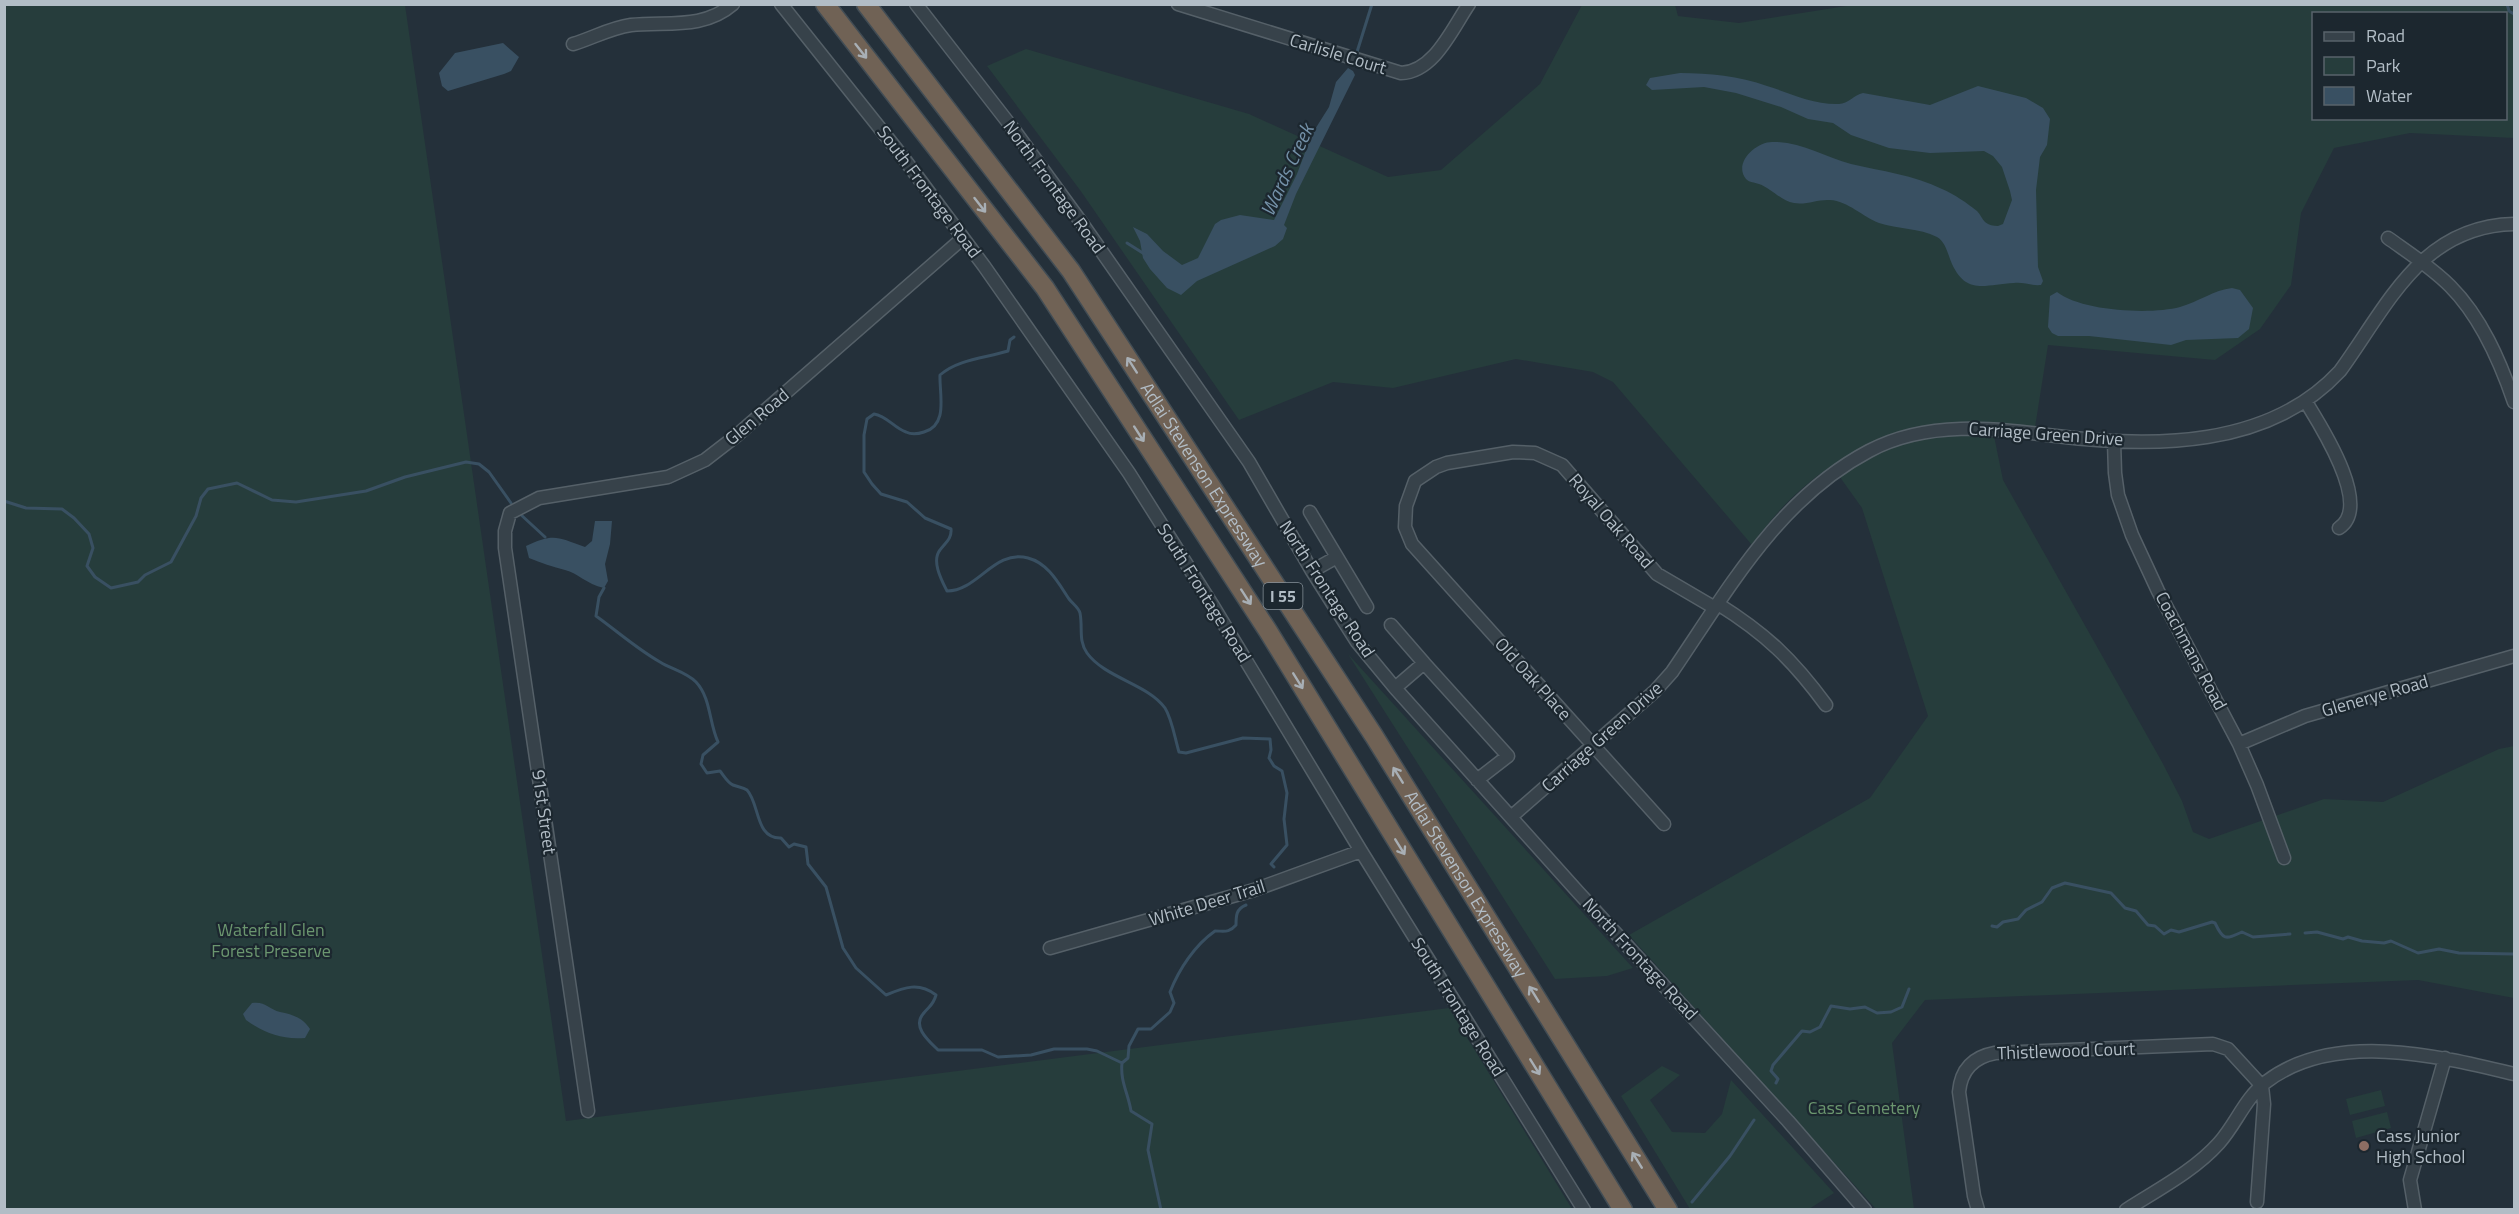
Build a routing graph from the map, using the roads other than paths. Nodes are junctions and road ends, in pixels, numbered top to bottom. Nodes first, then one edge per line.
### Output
1 (733, 4) edge
2 (781, 4) edge
3 (825, 4) edge
4 (866, 4) edge
5 (916, 4) edge
6 (1469, 4) edge
7 (1180, 5) edge
8 (573, 44) dead end
9 (2514, 224) edge
10 (963, 238) junction
11 (2388, 238) dead end
12 (2421, 261) junction
13 (2306, 402) junction
14 (2514, 402) edge
15 (2114, 441) junction
16 (1310, 512) dead end
17 (510, 513) joint
18 (2339, 528) dead end
19 (1337, 557) junction
20 (1426, 561) joint
21 (1312, 571) junction
22 (1717, 606) junction
23 (1367, 607) dead end
24 (1391, 625) dead end
25 (2514, 656) edge
26 (1424, 663) junction
27 (1395, 688) junction
28 (1826, 705) dead end
29 (2239, 744) junction
30 (1594, 746) junction
31 (1477, 780) junction
32 (1511, 817) junction
33 (1664, 824) dead end
34 (1361, 851) junction
35 (2284, 858) dead end
36 (1050, 948) dead end
37 (2445, 1058) junction
38 (2514, 1074) edge
39 (2262, 1086) junction
40 (588, 1111) dead end
41 (2256, 1202) dead end
42 (1584, 1209) edge
43 (1623, 1209) edge
44 (1668, 1209) edge
45 (1865, 1209) edge
46 (1978, 1209) edge
47 (2126, 1209) edge
48 (2415, 1209) edge

1 - 8 street
2 - 10 street, South Frontage Road
3 -> 43 highway, Adlai Stevenson Expressway / I 55
44 -> 4 highway, Adlai Stevenson Expressway / I 55
5 - 21 street, North Frontage Road
6 - 7 street, Carlisle Court
9 - 12 street, Carriage Green Drive
10 - 17 street, Glen Road
10 - 34 street, South Frontage Road
11 - 12 street
12 - 13 street, Carriage Green Drive
12 - 14 street
13 - 15 street, Carriage Green Drive
13 - 18 street
15 - 22 street, Carriage Green Drive
15 - 29 street, Coachmans Road
16 - 19 street
17 - 40 street, 91st Street
19 - 21 street
19 - 23 street
20 - 22 street, Royal Oak Road
20 - 30 street, Old Oak Place
21 - 27 street, North Frontage Road
22 - 28 street, Royal Oak Road
22 - 30 street, Carriage Green Drive
24 - 26 street
25 - 29 street, Glenerye Road
26 - 27 street
26 - 31 street
27 - 31 street, North Frontage Road
29 - 35 street, Coachmans Road
30 - 32 street, Carriage Green Drive
30 - 33 street, Old Oak Place
31 - 32 street, North Frontage Road
32 - 45 street, North Frontage Road
34 - 36 street, White Deer Trail
34 - 42 street, South Frontage Road
37 - 38 street
37 - 39 street
37 - 48 street
39 - 41 street
39 - 46 street, Thistlewood Court
39 - 47 street

